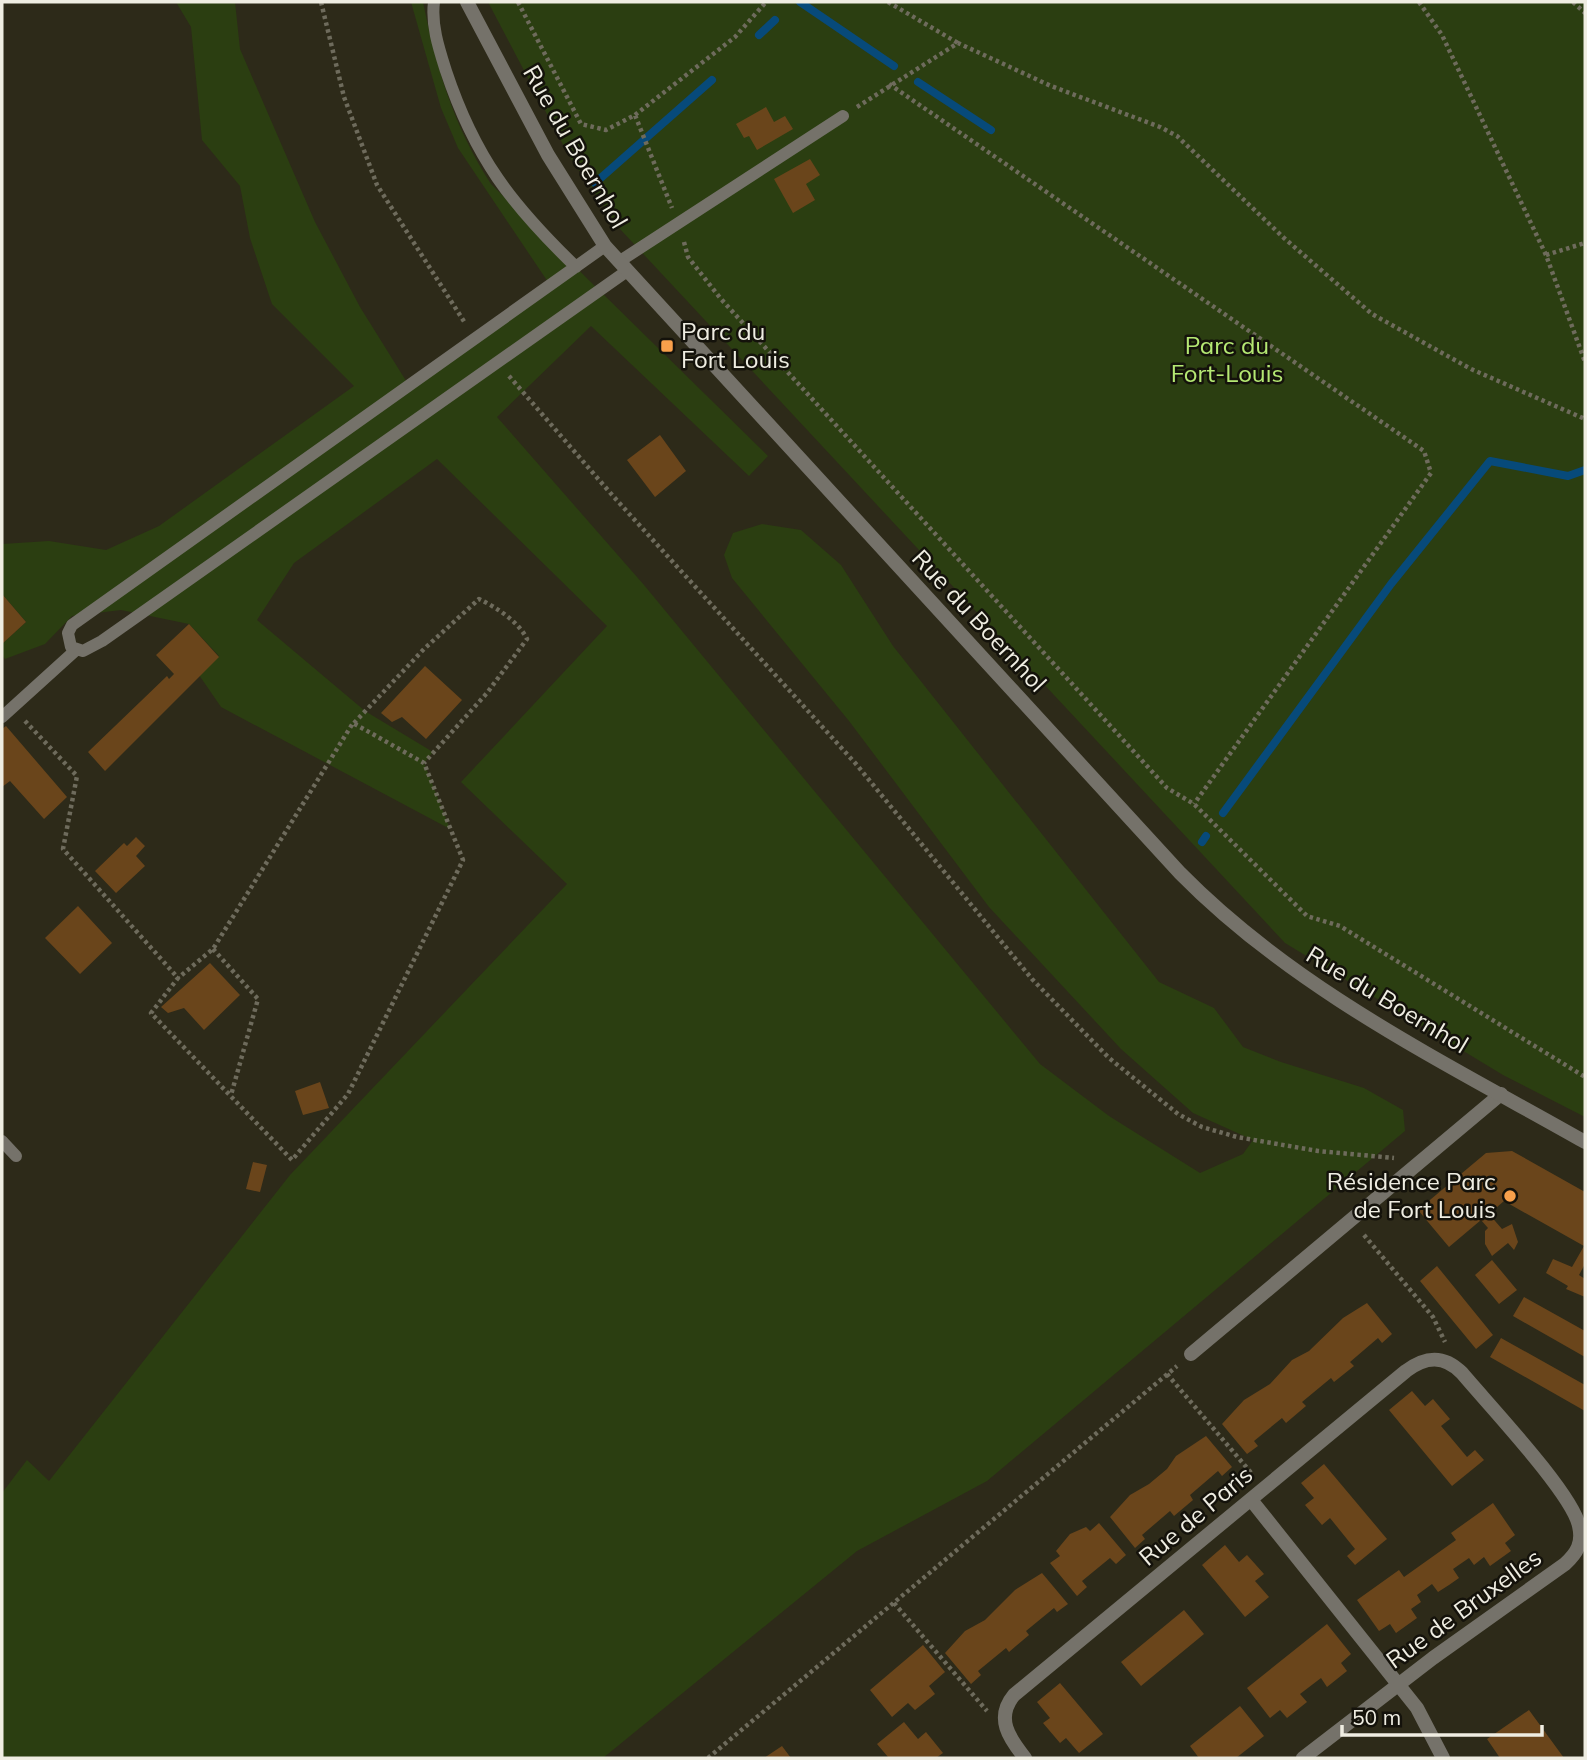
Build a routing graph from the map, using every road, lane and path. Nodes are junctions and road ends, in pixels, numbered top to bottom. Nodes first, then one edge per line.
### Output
1 (321, 2) edge
2 (434, 2) edge
3 (467, 2) edge
4 (518, 2) edge
5 (766, 2) edge
6 (888, 2) edge
7 (1419, 2) edge
8 (1573, 2) edge
9 (1585, 13) edge
10 (958, 43) junction
11 (889, 84) junction
12 (635, 114) junction
13 (843, 116) joint
14 (678, 223) junction
15 (1585, 243) edge
16 (605, 246) junction
17 (1546, 255) junction
18 (623, 266) junction
19 (576, 267) junction
20 (475, 336) junction
21 (498, 362) junction
22 (1585, 362) edge
23 (1585, 419) edge
24 (76, 650) junction
25 (13, 708) junction
26 (2, 718) edge
27 (353, 723) junction
28 (424, 763) junction
29 (1194, 804) junction
30 (213, 949) junction
31 (178, 978) junction
32 (1585, 1077) edge
33 (1501, 1094) junction
34 (231, 1096) junction
35 (2, 1141) edge
36 (1585, 1142) edge
37 (16, 1156) dead end
38 (1424, 1161) junction
39 (1352, 1221) junction
40 (1191, 1354) dead end
41 (1445, 1360) junction
42 (1265, 1489) junction
43 (1252, 1501) junction
44 (894, 1603) junction
45 (1398, 1683) junction
46 (1004, 1718) junction
47 (708, 1758) edge
48 (1025, 1758) edge
49 (1303, 1758) edge
50 (1443, 1758) edge

1 - 20 path
2 - 19 lane
3 - 16 street, Rue du Boernhol
4 - 12 path
5 - 12 path
6 - 10 path
7 - 17 path
8 - 9 path
10 - 11 path
10 - 23 path
11 - 13 path
11 - 29 path
12 - 14 path
13 - 14 lane
14 - 18 lane
14 - 29 path
15 - 17 path
16 - 18 street, Rue du Boernhol
16 - 19 lane
17 - 22 path
18 - 21 lane
18 - 33 street, Rue du Boernhol
19 - 20 lane
20 - 24 lane
21 - 24 lane
21 - 38 path
24 - 25 lane
25 - 26 lane
25 - 31 path
27 - 28 path
27 - 28 path
27 - 30 path
28 - 34 path
29 - 32 path
30 - 31 path
30 - 34 path
31 - 34 path
33 - 36 street, Rue du Boernhol
33 - 38 street
35 - 37 lane
38 - 39 street
39 - 40 street
39 - 41 path
41 - 42 street, Rue de Paris
41 - 45 street, Rue de Bruxelles
42 - 43 street, Rue de Paris
42 - 44 path
43 - 45 street
43 - 46 street, Rue de Paris
44 - 46 path
44 - 47 path
45 - 49 street, Rue de Bruxelles
45 - 50 street
46 - 48 street

